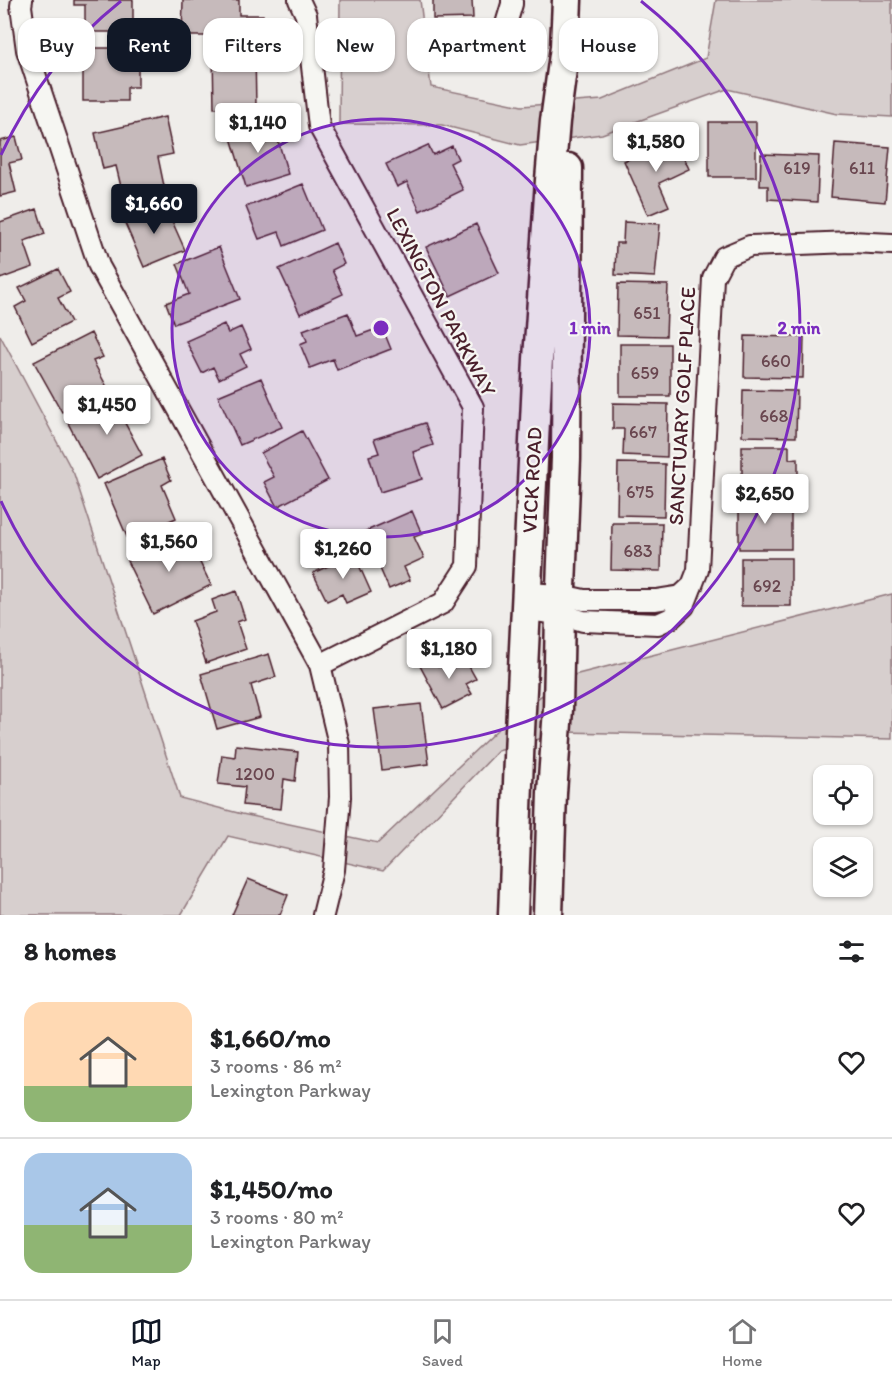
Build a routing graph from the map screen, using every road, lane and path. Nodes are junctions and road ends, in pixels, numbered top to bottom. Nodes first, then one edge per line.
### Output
1 (22, 0) edge
2 (299, 0) edge
3 (512, 0) edge
4 (567, 0) edge
5 (508, 18) edge
6 (566, 18) edge
7 (562, 72) edge
8 (567, 72) edge
9 (892, 244) edge
10 (692, 586) junction
11 (646, 600) junction
12 (527, 601) junction
13 (560, 604) junction
14 (646, 624) junction
15 (320, 666) junction
16 (323, 915) edge
17 (513, 915) edge
18 (548, 915) edge

1 - 15 street
2 - 15 street, LEXINGTON PARKWAY
3 - 5 street
4 - 6 street, VICK ROAD
7 - 12 street, VICK ROAD
8 - 13 street, VICK ROAD
9 - 10 street, SANCTUARY GOLF PLACE
10 - 11 street, SANCTUARY GOLF PLACE
10 - 14 street, SANCTUARY GOLF PLACE
11 - 13 street, SANCTUARY GOLF PLACE
11 - 14 street
12 - 13 street, SANCTUARY GOLF PLACE
12 - 17 street, VICK ROAD
13 - 14 street, SANCTUARY GOLF PLACE
13 - 18 street, VICK ROAD
15 - 16 street

